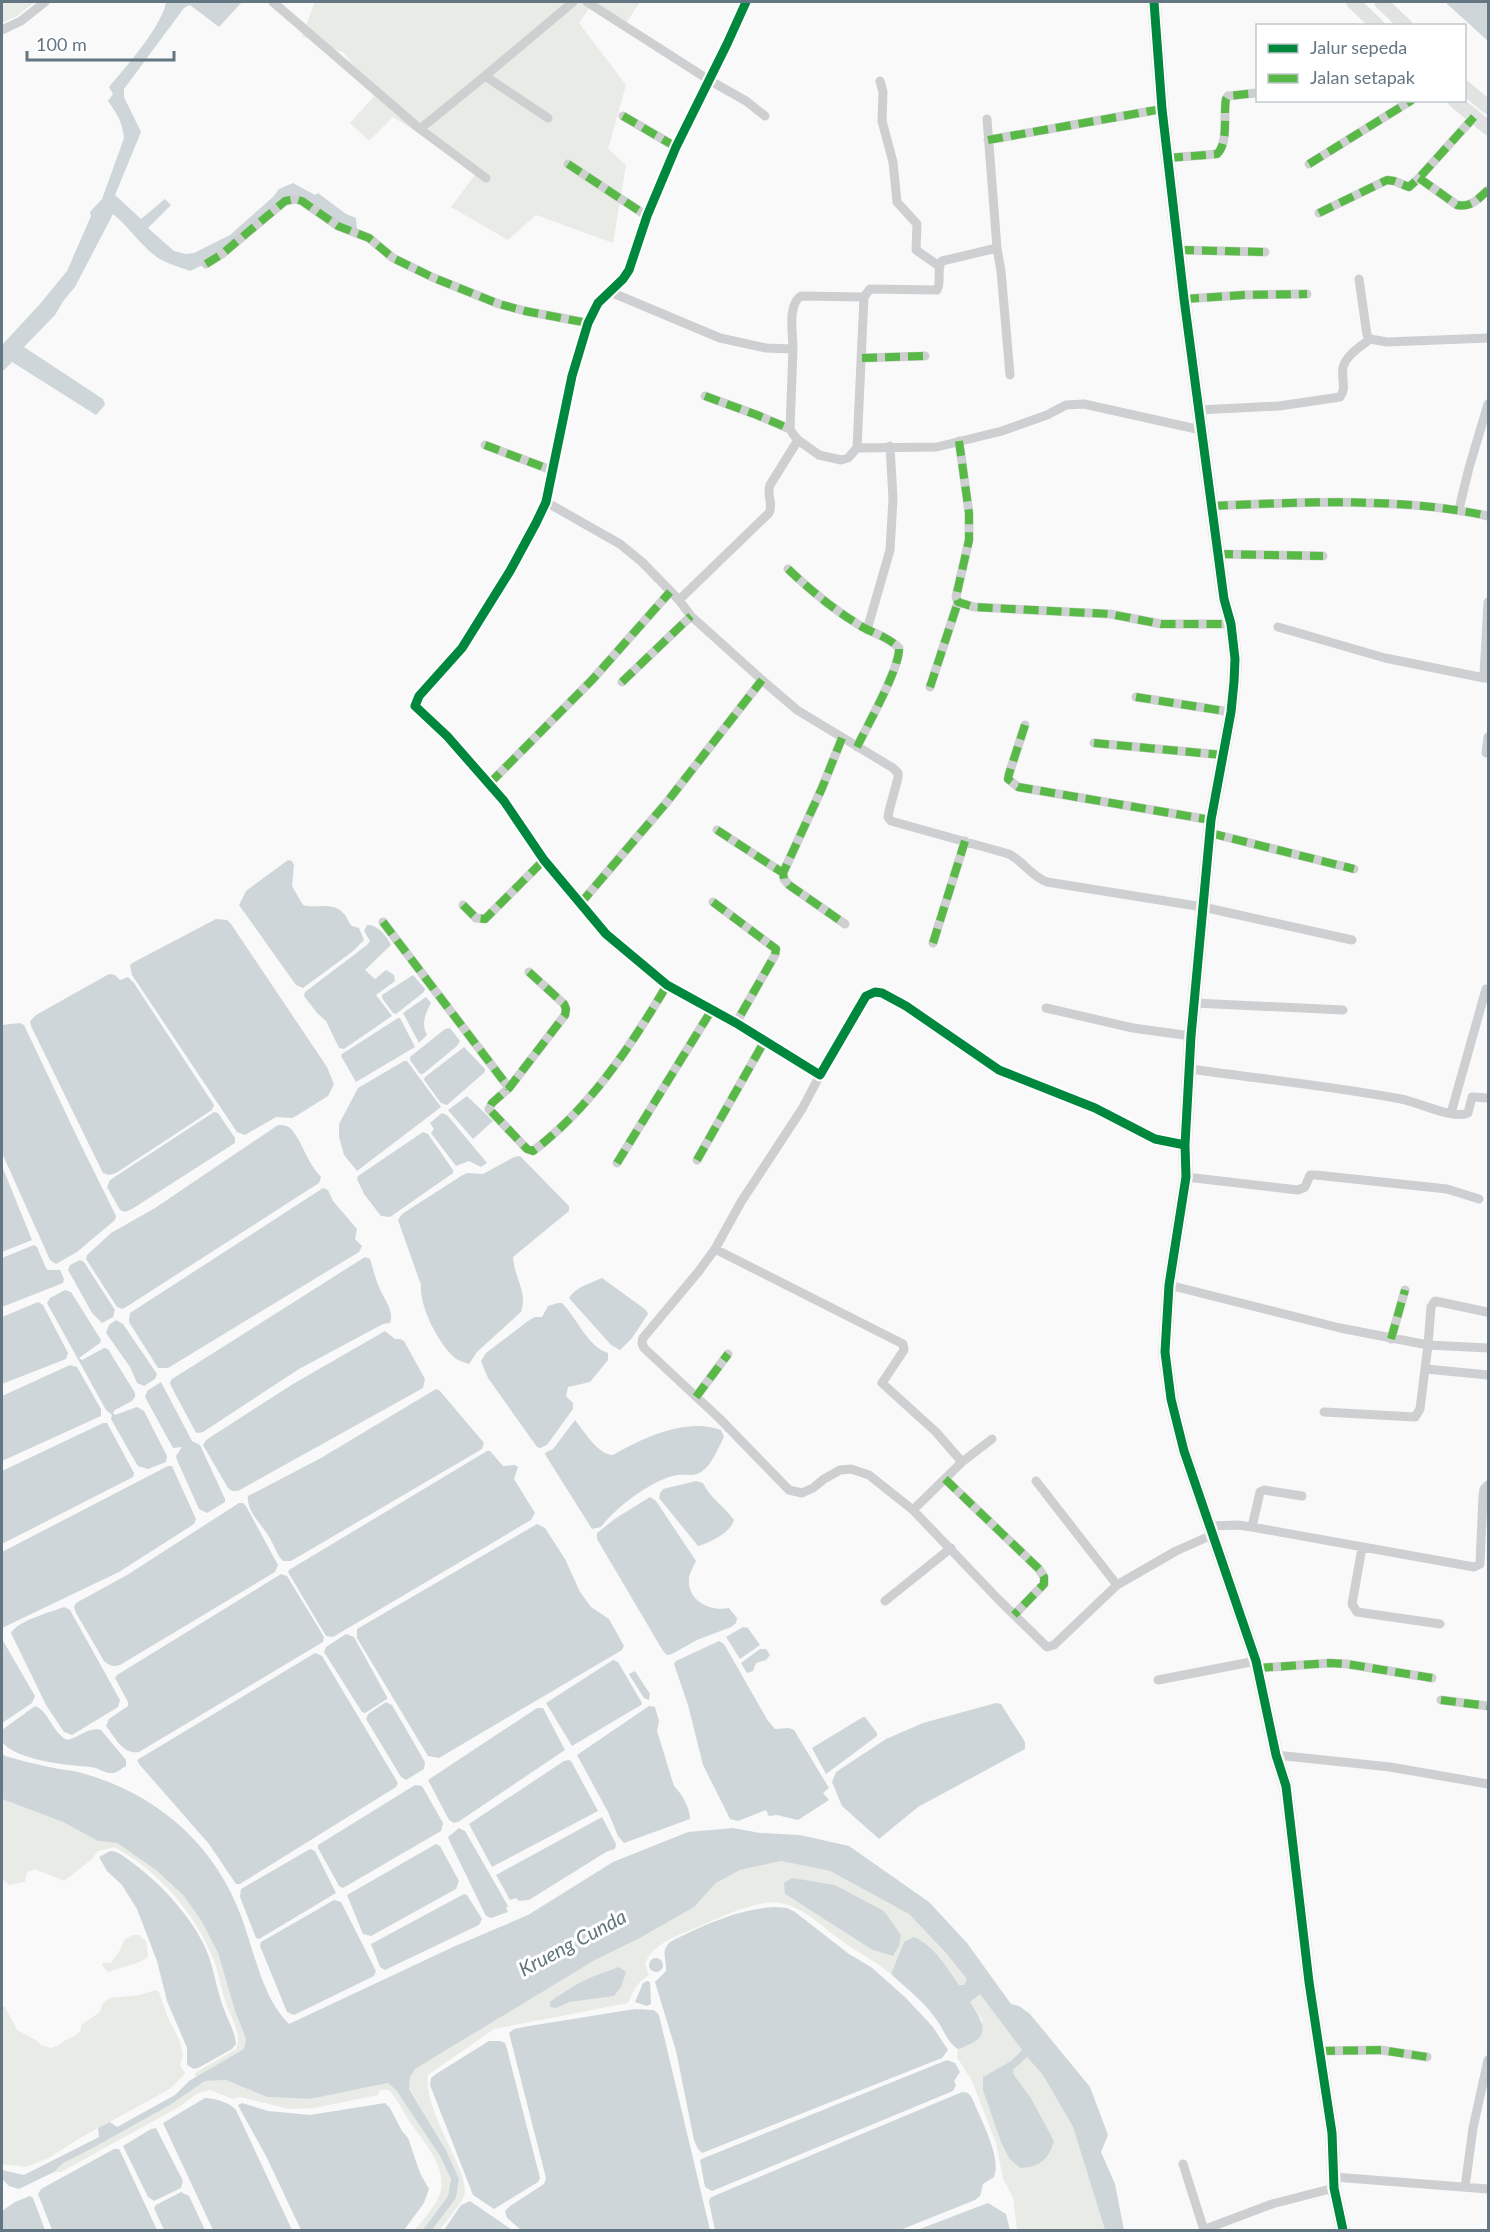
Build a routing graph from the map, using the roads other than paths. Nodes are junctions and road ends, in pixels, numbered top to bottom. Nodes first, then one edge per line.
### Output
1 (45, 2) edge
2 (273, 2) edge
3 (573, 2) edge
4 (587, 2) edge
5 (746, 2) edge
6 (1154, 2) edge
7 (1353, 2) edge
8 (1381, 2) edge
9 (1376, 24) edge
10 (1404, 24) edge
11 (2, 30) edge
12 (485, 76) junction
13 (709, 80) junction
14 (880, 81) dead end
15 (1256, 93) dead end
16 (1466, 98) edge
17 (1409, 102) edge
18 (1465, 102) edge
19 (1488, 107) edge
20 (1162, 109) junction
21 (623, 116) dead end
22 (765, 116) dead end
23 (1474, 117) junction
24 (548, 118) dead end
25 (987, 119) dead end
26 (1488, 128) edge
27 (420, 129) junction
28 (988, 140) junction
29 (676, 147) junction
30 (1168, 158) junction
31 (568, 164) dead end
32 (1309, 164) dead end
33 (486, 178) dead end
34 (1419, 178) junction
35 (1488, 190) edge
36 (1320, 213) dead end
37 (647, 216) junction
38 (997, 248) junction
39 (1179, 250) junction
40 (1265, 252) dead end
41 (206, 264) dead end
42 (939, 266) junction
43 (1359, 279) dead end
44 (608, 291) junction
45 (1308, 294) dead end
46 (864, 297) junction
47 (1184, 299) junction
48 (588, 323) junction
49 (1488, 338) edge
50 (1370, 339) junction
51 (793, 349) junction
52 (924, 356) dead end
53 (862, 358) junction
54 (1010, 375) dead end
55 (705, 396) dead end
56 (1488, 404) edge
57 (1199, 410) junction
58 (790, 429) junction
59 (1201, 430) junction
60 (798, 440) junction
61 (959, 441) junction
62 (485, 445) dead end
63 (890, 446) junction
64 (857, 448) junction
65 (551, 470) junction
66 (546, 502) junction
67 (1213, 506) junction
68 (1460, 510) junction
69 (1488, 516) edge
70 (1218, 554) junction
71 (1323, 556) dead end
72 (788, 569) dead end
73 (670, 592) junction
74 (680, 600) junction
75 (958, 602) junction
76 (1488, 602) edge
77 (691, 616) junction
78 (1231, 624) junction
79 (1278, 627) dead end
80 (867, 630) junction
81 (1486, 678) edge
82 (762, 680) junction
83 (622, 682) dead end
84 (930, 687) dead end
85 (1136, 697) dead end
86 (1231, 712) junction
87 (1025, 725) dead end
88 (1488, 737) edge
89 (842, 738) junction
90 (1094, 743) dead end
91 (857, 747) junction
92 (1485, 753) dead end
93 (1223, 755) junction
94 (489, 784) junction
95 (1210, 826) junction
96 (717, 830) dead end
97 (965, 841) junction
98 (544, 860) junction
99 (1354, 869) dead end
100 (783, 873) junction
101 (713, 902) dead end
102 (580, 903) junction
103 (462, 905) dead end
104 (1203, 906) junction
105 (383, 922) dead end
106 (845, 924) dead end
107 (1352, 940) dead end
108 (933, 943) dead end
109 (529, 972) dead end
110 (667, 985) junction
111 (1486, 989) dead end
112 (1195, 1003) junction
113 (1046, 1008) dead end
114 (1343, 1010) dead end
115 (711, 1011) junction
116 (736, 1023) junction
117 (1191, 1036) junction
118 (764, 1042) junction
119 (1190, 1069) junction
120 (820, 1075) junction
121 (509, 1088) junction
122 (1488, 1098) edge
123 (1451, 1113) junction
124 (1185, 1145) junction
125 (698, 1160) dead end
126 (617, 1163) dead end
127 (1186, 1177) junction
128 (1479, 1199) dead end
129 (715, 1249) junction
130 (1169, 1285) junction
131 (1405, 1290) dead end
132 (1487, 1312) dead end
133 (1391, 1339) junction
134 (1428, 1345) junction
135 (1488, 1348) edge
136 (728, 1354) dead end
137 (1426, 1369) junction
138 (1488, 1375) edge
139 (696, 1397) junction
140 (1324, 1412) dead end
141 (992, 1439) dead end
142 (962, 1462) junction
143 (945, 1479) junction
144 (1036, 1481) dead end
145 (1488, 1485) edge
146 (1302, 1496) dead end
147 (913, 1510) junction
148 (1252, 1527) junction
149 (1211, 1531) junction
150 (951, 1548) junction
151 (1362, 1548) junction
152 (1117, 1585) junction
153 (885, 1601) dead end
154 (1014, 1615) junction
155 (1440, 1624) dead end
156 (1257, 1665) junction
157 (1432, 1678) dead end
158 (1158, 1680) dead end
159 (1441, 1700) dead end
160 (1488, 1706) edge
161 (1276, 1755) junction
162 (1488, 1784) edge
163 (1320, 2051) junction
164 (1427, 2058) dead end
165 (1488, 2060) edge
166 (1485, 2089) edge
167 (1183, 2164) dead end
168 (1334, 2183) junction
169 (1465, 2187) junction
170 (1488, 2189) edge
171 (1203, 2230) edge
172 (1343, 2230) edge

1 - 11 street
2 - 27 street
3 - 12 street
4 - 13 street
5 - 13 street
6 - 20 street
7 - 9 street
8 - 10 street
12 - 24 street
12 - 27 street
13 - 22 street
13 - 29 street
14 - 42 street
15 - 30 street
16 - 19 street
17 - 32 street
18 - 23 street
20 - 28 street
20 - 30 street
21 - 29 street
23 - 26 street
23 - 34 street
25 - 28 street
27 - 33 street
28 - 38 street
29 - 37 street
30 - 39 street
31 - 37 street
34 - 35 street
34 - 36 street
37 - 44 street
38 - 42 street
38 - 54 street
39 - 40 street
39 - 47 street
41 - 48 street
42 - 46 street
43 - 50 street
44 - 48 street
44 - 51 street
45 - 47 street
46 - 51 street
46 - 53 street
47 - 57 street
48 - 65 street
49 - 50 street
50 - 57 street
51 - 58 street
52 - 53 street
53 - 64 street
55 - 58 street
56 - 68 street
57 - 59 street
58 - 60 street
59 - 61 street
59 - 67 street
60 - 64 street
60 - 74 street
61 - 63 street
61 - 75 street
62 - 65 street
63 - 64 street
63 - 80 street
65 - 66 street
66 - 73 street
66 - 94 street
67 - 68 street
67 - 70 street
68 - 69 street
70 - 71 street
70 - 78 street
72 - 80 street
73 - 74 street
73 - 94 street
74 - 77 street
75 - 78 street
75 - 84 street
76 - 81 street
77 - 82 street
77 - 83 street
78 - 86 street
79 - 81 street
80 - 91 street
82 - 89 street
82 - 102 street
85 - 86 street
86 - 93 street
87 - 95 street
88 - 92 street
89 - 91 street
89 - 100 street
90 - 93 street
91 - 97 street
93 - 95 street
94 - 98 street
95 - 99 street
95 - 104 street
96 - 100 street
97 - 104 street
97 - 108 street
98 - 102 street
98 - 103 street
100 - 106 street
101 - 116 street
102 - 110 street
104 - 107 street
104 - 112 street
105 - 121 street
109 - 121 street
110 - 115 street
110 - 121 street
111 - 123 street
112 - 114 street
112 - 117 street
113 - 117 street
115 - 116 street
115 - 126 street
116 - 118 street
117 - 119 street
118 - 120 street
118 - 125 street
119 - 123 street
119 - 124 street
120 - 124 street
120 - 129 street
122 - 123 street
124 - 127 street
127 - 128 street
127 - 130 street
129 - 139 street
129 - 142 street
130 - 133 street
130 - 149 street
131 - 133 street
132 - 134 street
133 - 134 street
134 - 135 street
134 - 137 street
136 - 139 street
137 - 138 street
137 - 140 street
139 - 147 street
141 - 142 street
142 - 143 street
143 - 147 street
143 - 154 street
144 - 152 street
145 - 151 street
146 - 148 street
147 - 150 street
148 - 149 street
148 - 151 street
149 - 152 street
149 - 156 street
150 - 153 street
150 - 154 street
151 - 155 street
152 - 154 street
156 - 157 street
156 - 158 street
156 - 161 street
159 - 160 street
161 - 162 street
161 - 163 street
163 - 164 street
163 - 168 street
165 - 166 street
166 - 169 street
167 - 171 street
168 - 169 street
168 - 171 street
168 - 172 street
169 - 170 street

